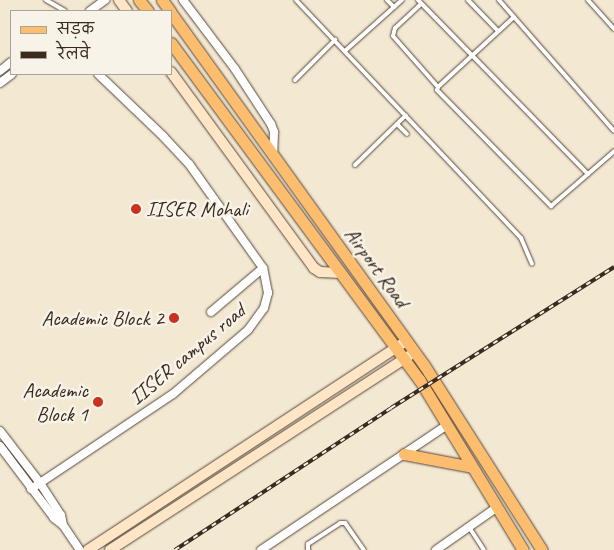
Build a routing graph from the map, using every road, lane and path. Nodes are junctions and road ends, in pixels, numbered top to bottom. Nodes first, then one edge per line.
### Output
1 (46, 0) edge
2 (105, 0) edge
3 (139, 0) edge
4 (183, 0) edge
5 (296, 0) edge
6 (387, 0) edge
7 (402, 0) edge
8 (468, 0) edge
9 (499, 0) edge
10 (588, 0) edge
11 (420, 2) edge
12 (394, 7) junction
13 (63, 10) edge
14 (91, 10) edge
15 (147, 10) edge
16 (172, 13) edge
17 (514, 17) junction
18 (614, 29) edge
19 (498, 32) junction
20 (335, 40) junction
21 (172, 44) edge
22 (346, 50) junction
23 (471, 56) junction
24 (10, 63) edge
25 (0, 71) edge
26 (172, 73) edge
27 (11, 75) edge
28 (99, 75) edge
29 (295, 80) dead end
30 (0, 83) edge
31 (438, 87) junction
32 (406, 115) junction
33 (396, 124) junction
34 (614, 130) edge
35 (407, 134) dead end
36 (614, 151) edge
37 (273, 156) junction
38 (355, 165) dead end
39 (588, 174) junction
40 (532, 264) dead end
41 (263, 268) junction
42 (341, 273) junction
43 (211, 312) dead end
44 (406, 340) junction
45 (395, 349) junction
46 (415, 352) junction
47 (404, 359) junction
48 (447, 425) junction
49 (0, 431) edge
50 (0, 446) edge
51 (404, 454) junction
52 (472, 468) junction
53 (40, 482) junction
54 (31, 489) junction
55 (496, 508) junction
56 (63, 525) junction
57 (469, 527) junction
58 (522, 549) edge
59 (80, 550) edge
60 (88, 550) edge
61 (110, 550) edge
62 (261, 550) edge
63 (308, 550) edge
64 (364, 550) edge
65 (436, 550) edge
66 (484, 550) edge
67 (542, 550) edge

1 - 13 lane
2 - 14 street
3 - 15 main road
4 - 37 street
5 - 20 lane
6 - 12 lane
7 - 12 lane
8 - 19 lane
9 - 17 lane
10 - 18 lane
11 - 23 lane
11 - 31 lane
12 - 22 lane
16 - 37 main road, Airport Road
17 - 19 lane
17 - 34 lane
19 - 23 lane
20 - 22 lane
20 - 29 lane
21 - 42 main road
22 - 32 lane
23 - 31 lane
23 - 39 lane
24 - 25 street
26 - 42 street
27 - 30 street
28 - 41 street, IISER campus road
31 - 39 lane
32 - 33 lane
32 - 40 lane
33 - 35 lane
33 - 38 lane
36 - 39 lane
37 - 44 main road, Airport Road
41 - 43 street
41 - 53 street, IISER campus road
42 - 45 main road
44 - 45 street
44 - 46 main road, Airport Road
45 - 47 main road
45 - 60 street
46 - 47 street
46 - 67 main road, Airport Road
47 - 48 main road
47 - 61 street
48 - 51 street
48 - 52 main road
49 - 53 street
50 - 54 street
51 - 52 main road
51 - 62 street
52 - 55 main road
53 - 54 street, IISER campus road
53 - 56 street
54 - 56 street
55 - 57 street
55 - 58 main road
56 - 59 street
57 - 65 street
57 - 66 lane
63 - 64 lane

